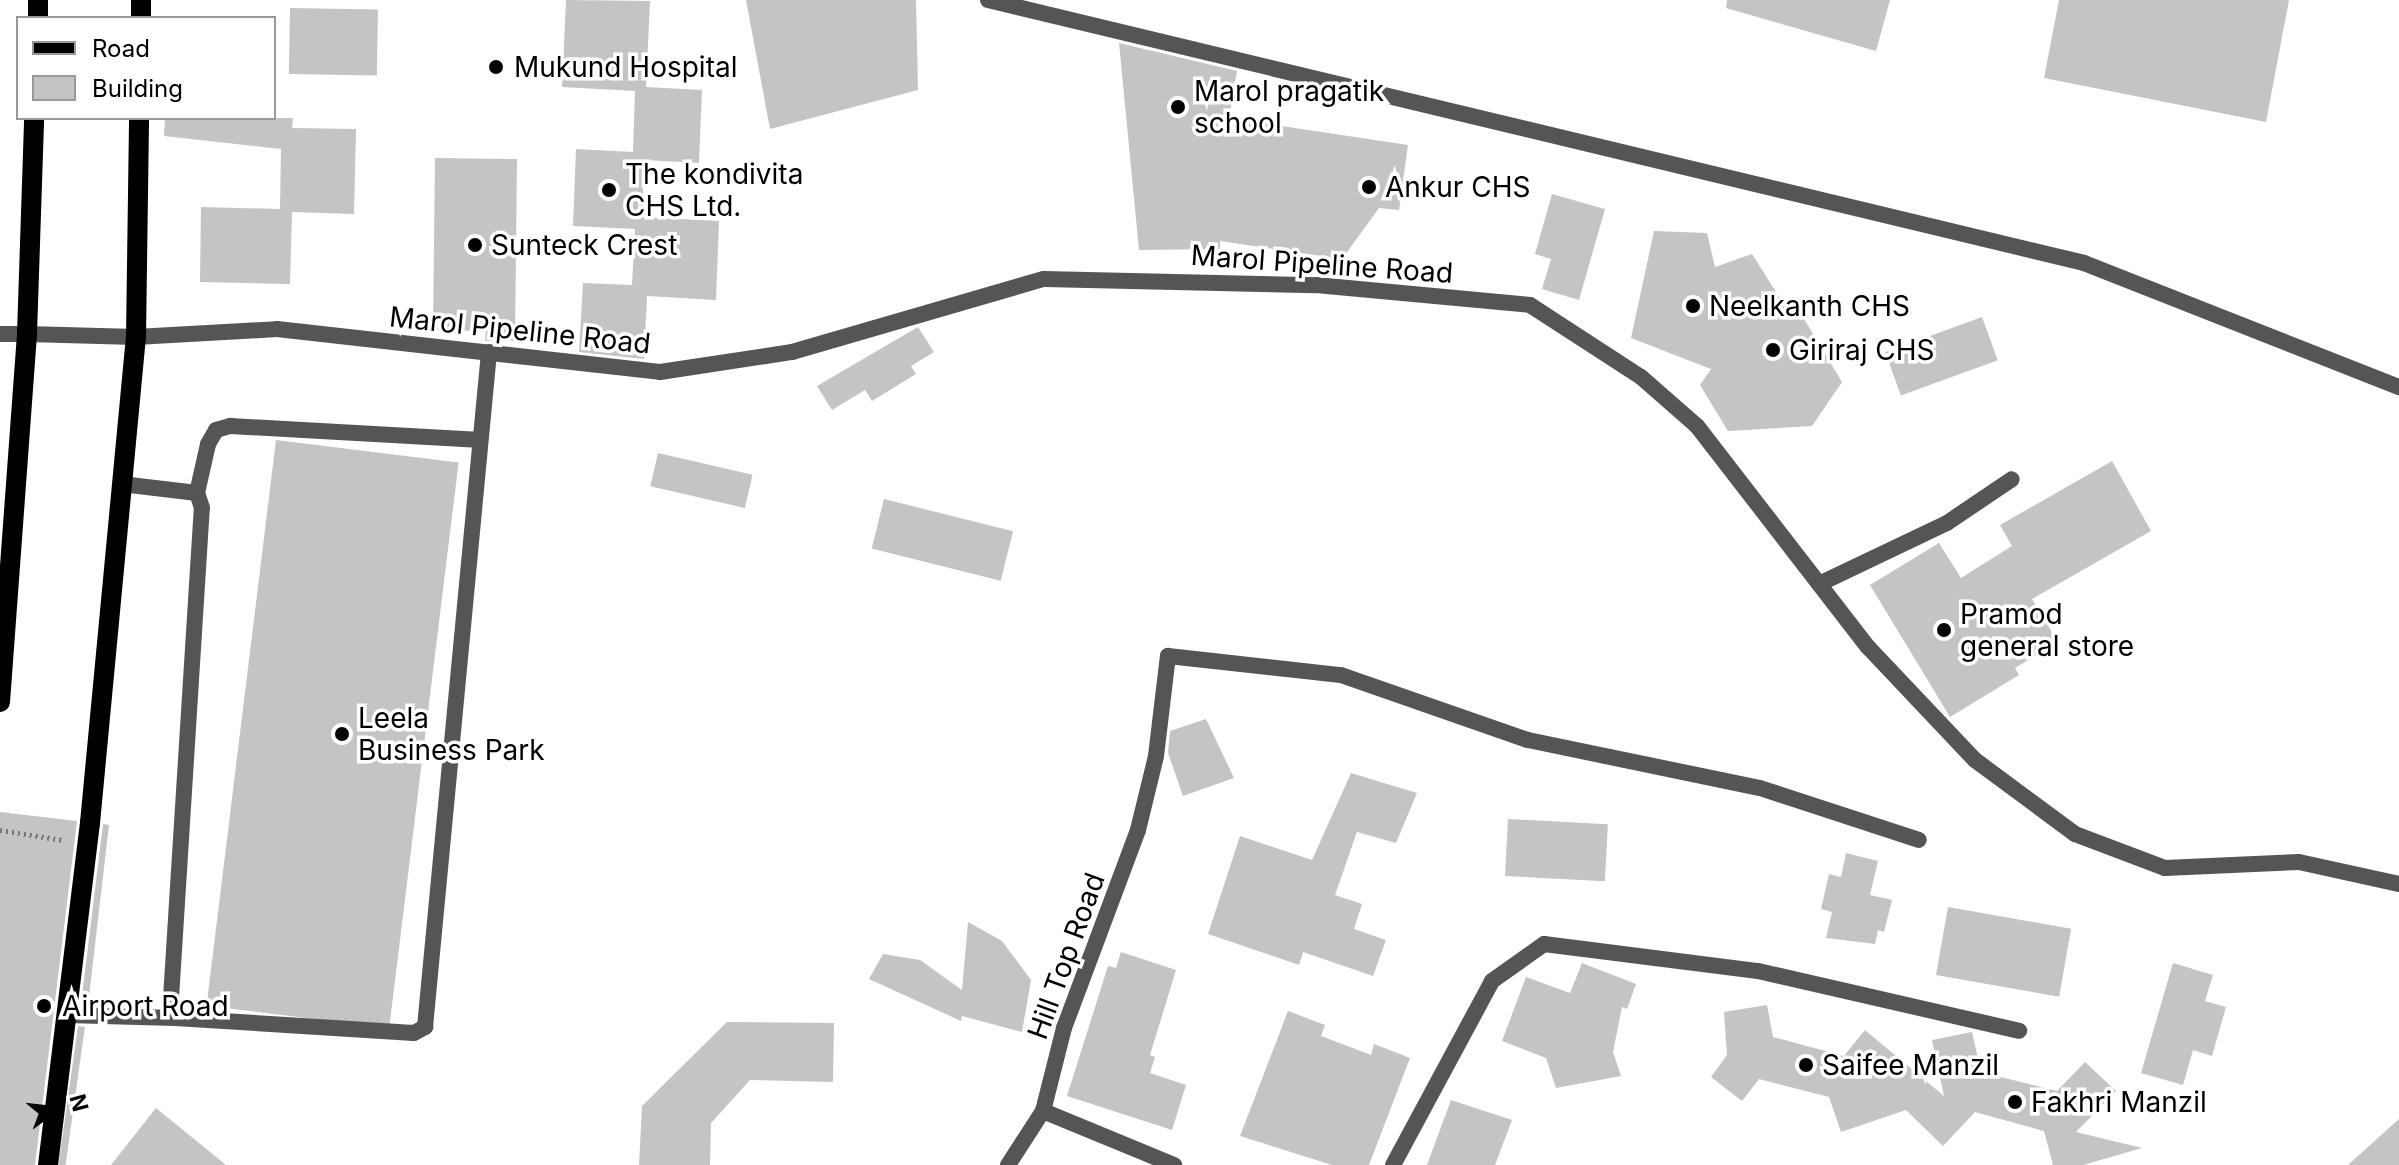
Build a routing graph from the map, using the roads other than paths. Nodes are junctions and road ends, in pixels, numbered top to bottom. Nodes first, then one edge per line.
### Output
1 (988, 0) edge
2 (34, 120) edge
3 (139, 120) edge
4 (0, 334) edge
5 (27, 334) junction
6 (136, 337) junction
7 (489, 352) junction
8 (2399, 387) edge
9 (477, 440) junction
10 (2012, 479) dead end
11 (122, 484) junction
12 (197, 493) junction
13 (1819, 584) junction
14 (0, 702) edge
15 (1919, 840) dead end
16 (2399, 884) edge
17 (67, 1015) junction
18 (175, 1018) junction
19 (2019, 1031) dead end
20 (1043, 1111) junction
21 (48, 1165) edge
22 (1008, 1165) edge
23 (1174, 1165) edge
24 (1393, 1165) edge

1 - 8 street
2 - 5 main road
3 - 6 main road
4 - 5 street, Marol Pipeline Road
5 - 6 street, Marol Pipeline Road
5 - 14 main road
6 - 7 street, Marol Pipeline Road
6 - 11 main road
7 - 9 street
7 - 13 street, Marol Pipeline Road
9 - 12 street
9 - 18 street
10 - 13 street
11 - 12 street
11 - 17 main road
12 - 18 street
13 - 16 street, Marol Pipeline Road
15 - 20 street, Hill Top Road
17 - 18 street
17 - 21 main road
19 - 24 street
20 - 22 street, Hill Top Road
20 - 23 street

